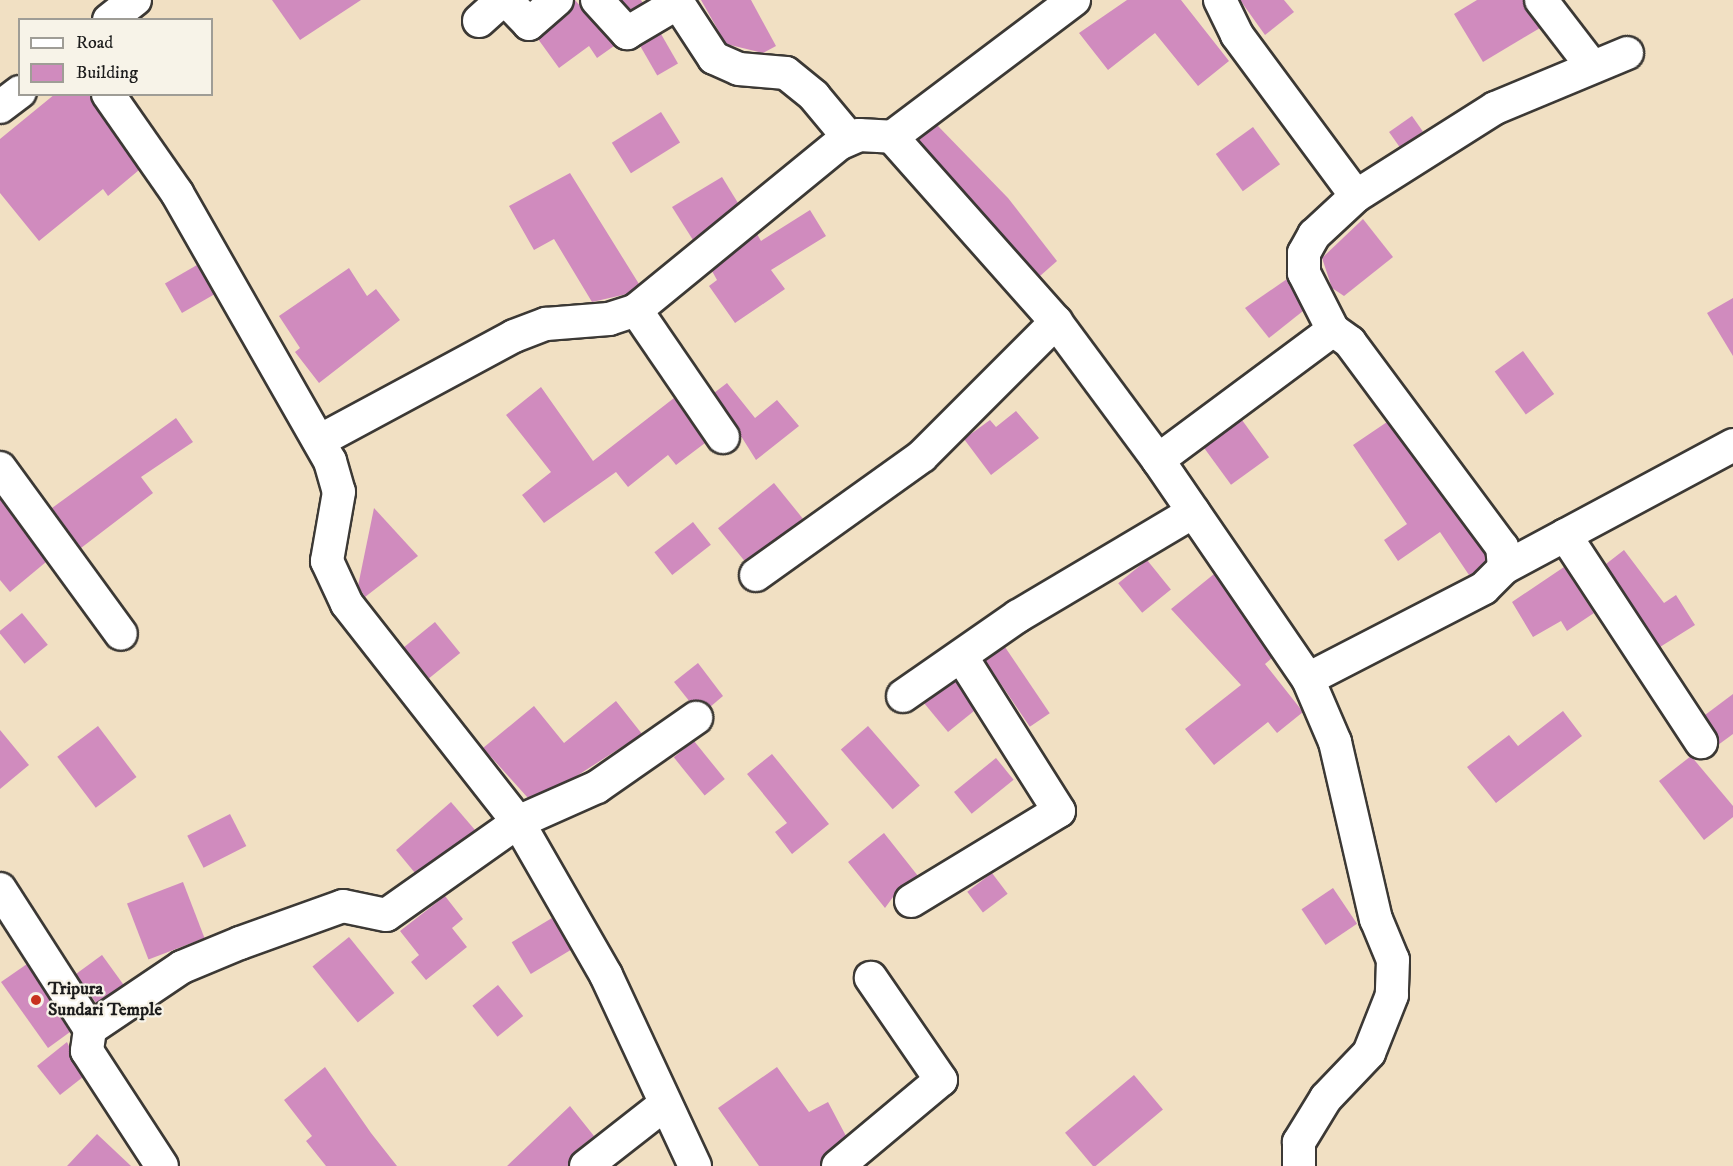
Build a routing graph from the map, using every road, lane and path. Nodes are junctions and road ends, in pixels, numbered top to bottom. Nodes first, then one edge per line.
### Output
1 (135, 0) edge
2 (504, 0) edge
3 (556, 0) edge
4 (597, 0) edge
5 (1074, 0) edge
6 (1220, 0) edge
7 (1541, 0) edge
8 (677, 2) edge
9 (112, 18) edge
10 (479, 21) dead end
11 (1627, 53) dead end
12 (1591, 65) junction
13 (18, 93) edge
14 (109, 96) edge
15 (0, 106) edge
16 (892, 137) junction
17 (849, 138) junction
18 (1356, 196) junction
19 (636, 310) junction
20 (1056, 322) junction
21 (1333, 330) junction
22 (723, 436) dead end
23 (319, 441) junction
24 (1733, 445) edge
25 (1158, 460) junction
26 (0, 468) edge
27 (1193, 512) junction
28 (1565, 535) junction
29 (1504, 567) junction
30 (756, 574) dead end
31 (121, 634) dead end
32 (961, 656) junction
33 (1308, 679) junction
34 (903, 696) dead end
35 (696, 718) dead end
36 (1701, 742) dead end
37 (518, 822) junction
38 (0, 889) edge
39 (911, 901) dead end
40 (871, 978) dead end
41 (90, 1029) junction
42 (665, 1104) junction
43 (162, 1166) edge
44 (585, 1166) edge
45 (695, 1166) edge
46 (838, 1166) edge
47 (1299, 1166) edge

1 - 9 street
2 - 3 street
2 - 10 street
4 - 8 street
5 - 16 street
6 - 18 street
7 - 12 street
8 - 17 street
11 - 12 street
12 - 18 street
13 - 15 street
14 - 23 street
16 - 17 street
16 - 20 street
17 - 19 street
18 - 21 street
19 - 22 street
19 - 23 street
20 - 25 street
20 - 30 street
21 - 25 street
21 - 29 street
23 - 37 street
24 - 28 street
25 - 27 street
26 - 31 street
27 - 32 street
27 - 33 street
28 - 29 street
28 - 36 street
29 - 33 street
32 - 34 street
32 - 39 street
33 - 47 street
35 - 37 street
37 - 41 street
37 - 42 street
38 - 41 street
40 - 46 street
41 - 43 street
42 - 44 street
42 - 45 street

